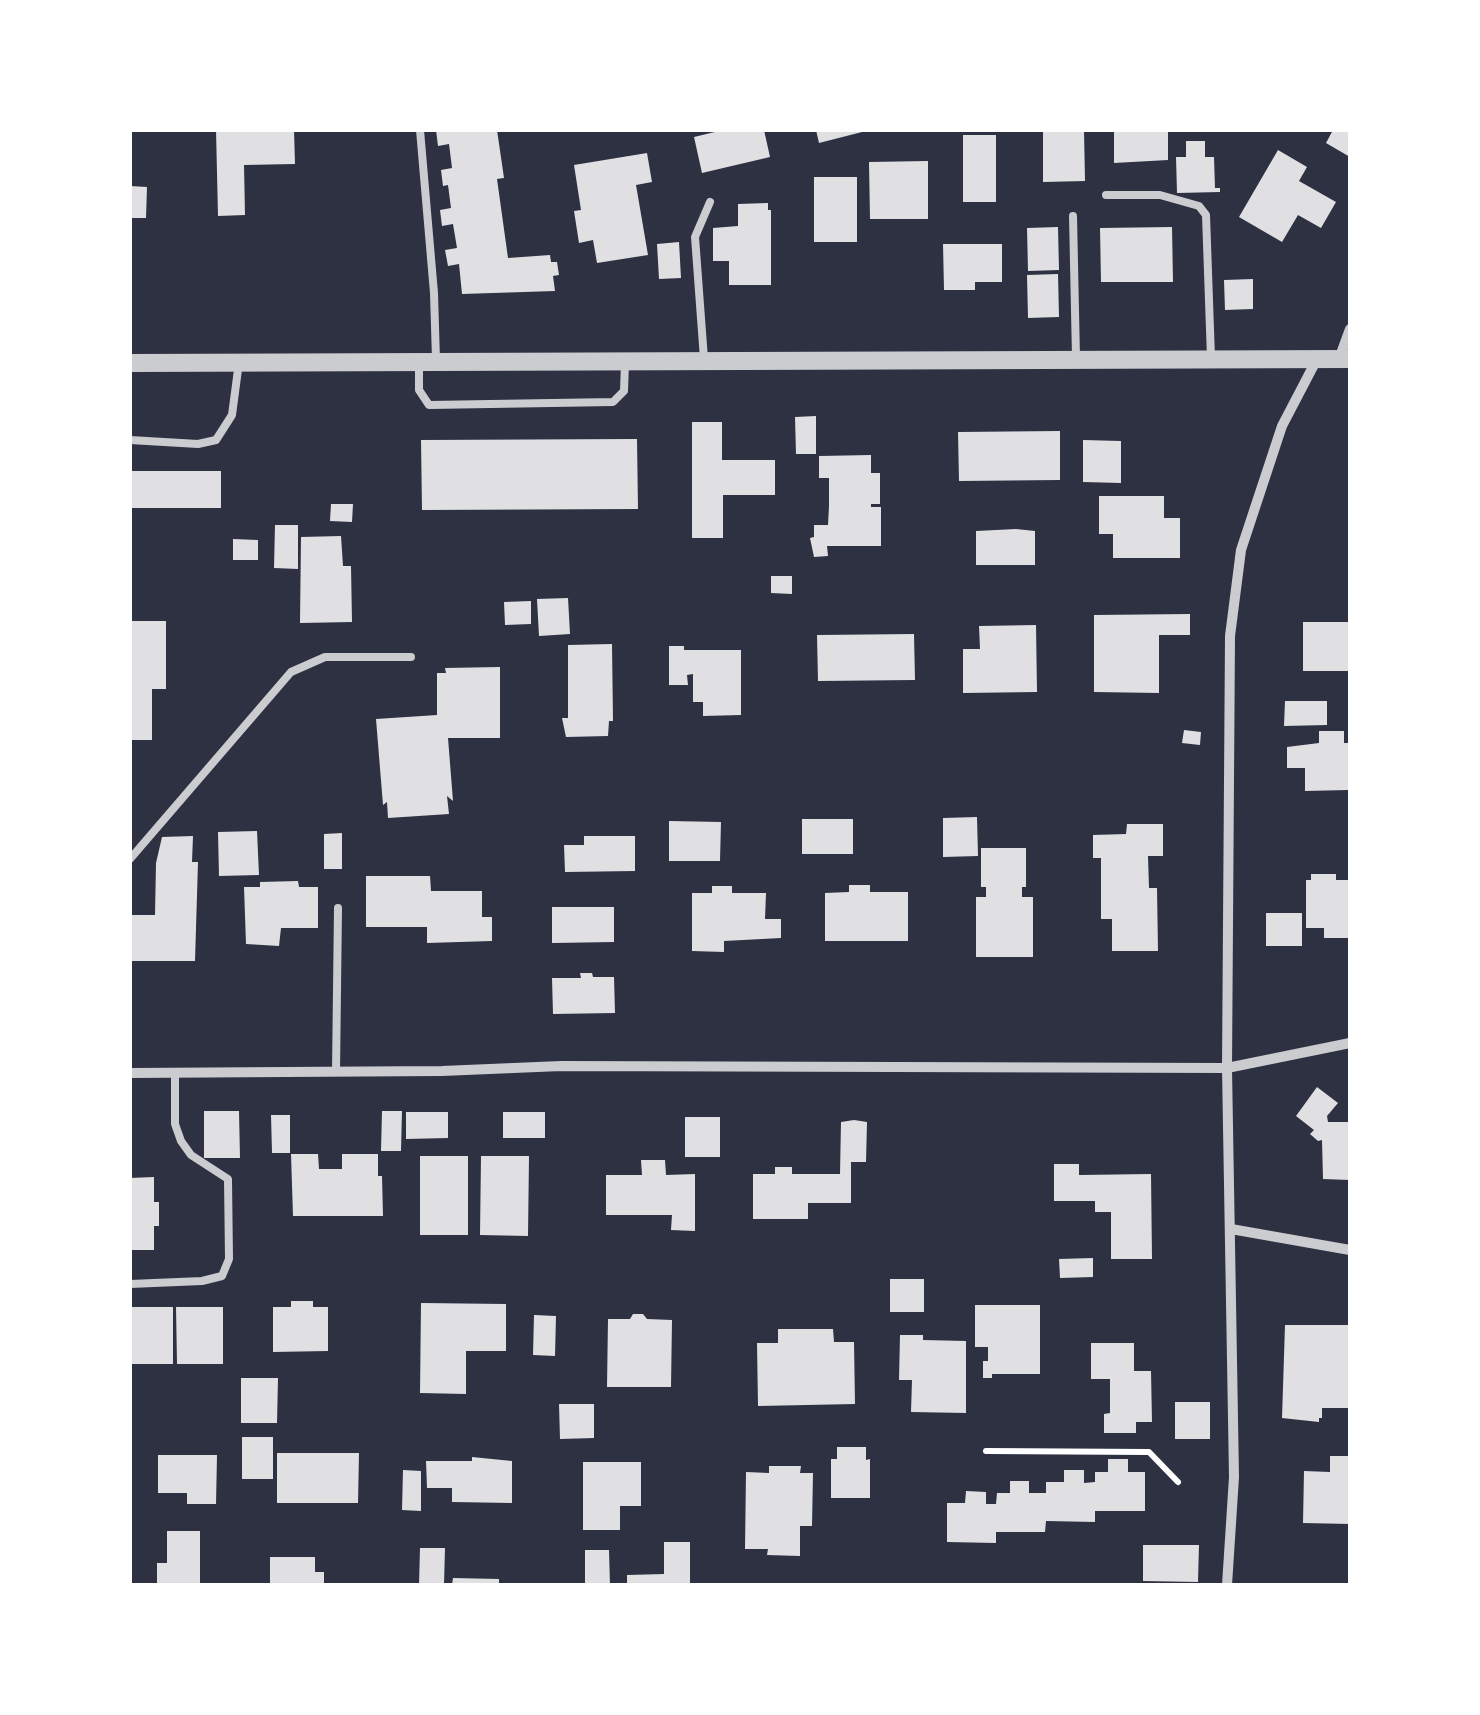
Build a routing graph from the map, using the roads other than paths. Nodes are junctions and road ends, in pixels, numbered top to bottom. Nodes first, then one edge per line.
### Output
1 (420, 130) edge
2 (1106, 195) dead end
3 (710, 202) dead end
4 (1072, 216) dead end
5 (1350, 329) edge
6 (1076, 358) junction
7 (1211, 358) junction
8 (625, 359) junction
9 (704, 359) junction
10 (1317, 359) junction
11 (1344, 359) edge
12 (427, 360) junction
13 (239, 361) junction
14 (130, 363) edge
15 (130, 440) edge
16 (411, 657) dead end
17 (130, 859) edge
18 (338, 908) dead end
19 (1350, 1043) edge
20 (1227, 1068) junction
21 (130, 1072) edge
22 (174, 1072) junction
23 (336, 1072) junction
24 (1231, 1229) junction
25 (1350, 1250) edge
26 (130, 1284) edge
27 (1227, 1585) edge

1 - 12 lane
2 - 7 lane
3 - 9 lane
4 - 6 lane
5 - 11 street
6 - 7 street
6 - 9 street
7 - 10 street
8 - 9 street
8 - 12 street
8 - 12 lane
10 - 11 street
10 - 20 street
12 - 13 street
13 - 14 street
13 - 15 lane
16 - 17 lane
18 - 23 lane
19 - 20 street
20 - 23 street
20 - 24 street
21 - 22 street
22 - 23 street
22 - 26 lane
24 - 25 street
24 - 27 street

